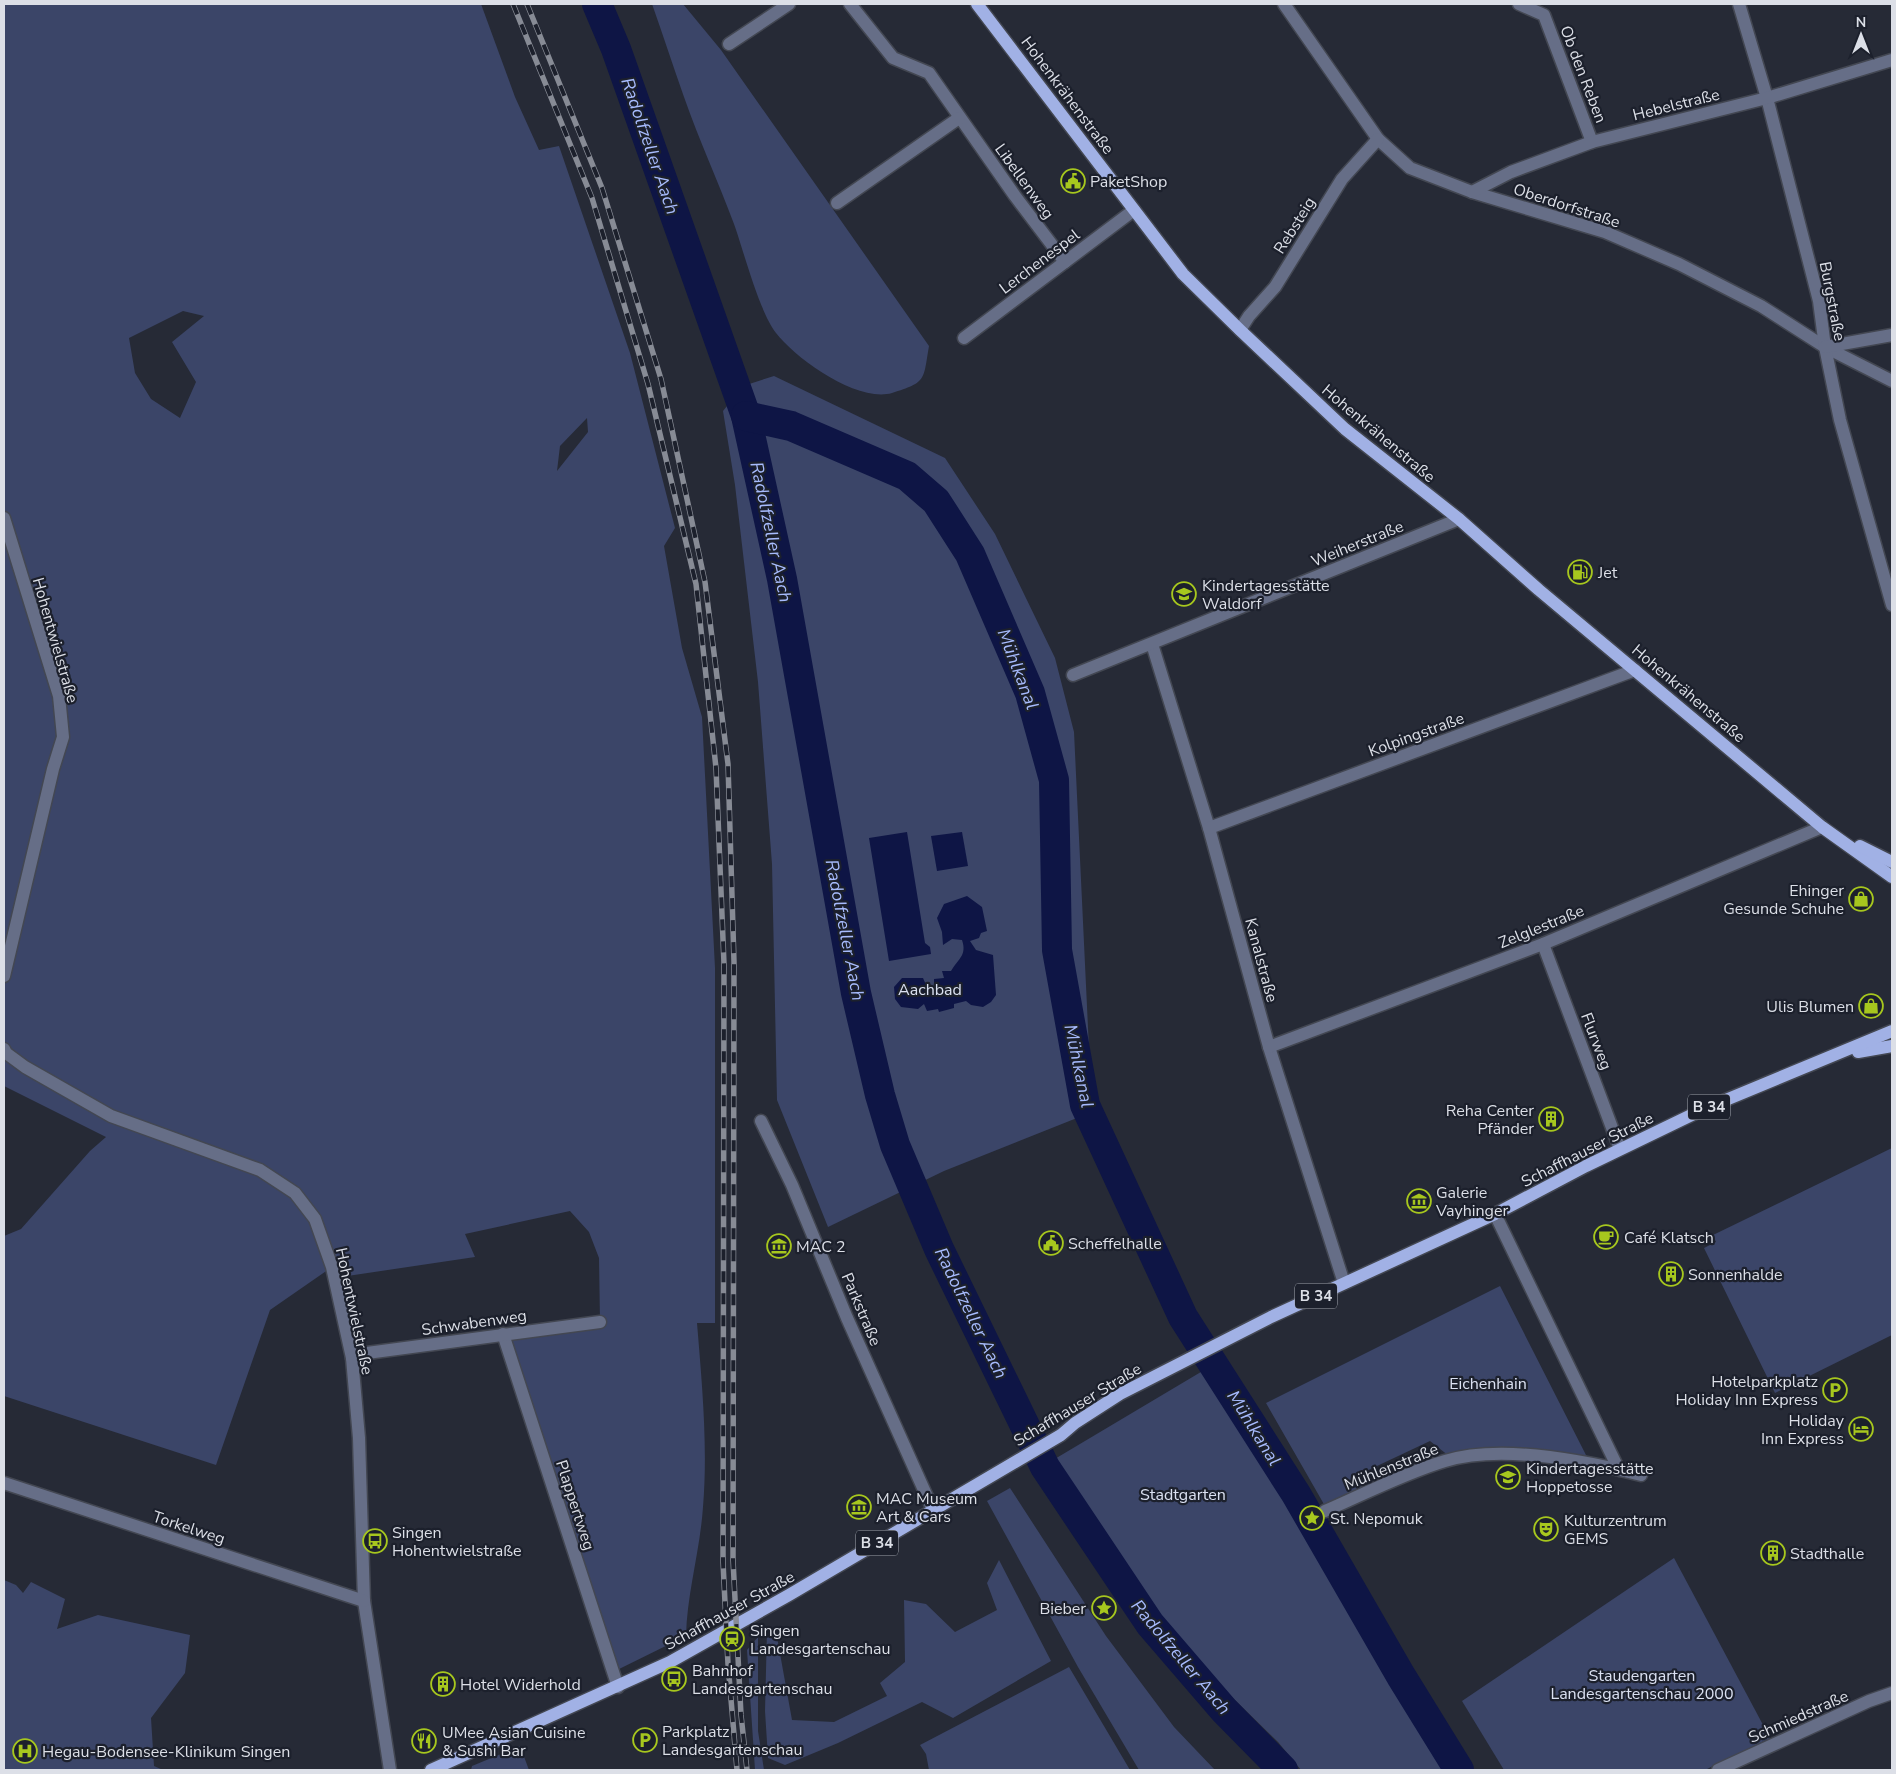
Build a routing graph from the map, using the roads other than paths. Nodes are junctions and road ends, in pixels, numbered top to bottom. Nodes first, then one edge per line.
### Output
1 (789, 4) edge
2 (850, 4) edge
3 (977, 4) edge
4 (1284, 4) edge
5 (1519, 4) edge
6 (1739, 4) edge
7 (1546, 9) edge
8 (729, 44) dead end
9 (1892, 60) edge
10 (1767, 98) junction
11 (959, 118) junction
12 (1378, 139) junction
13 (1592, 142) junction
14 (1472, 192) junction
15 (836, 203) dead end
16 (1134, 210) junction
17 (1065, 262) junction
18 (1240, 330) junction
19 (1892, 335) edge
20 (964, 338) dead end
21 (1825, 347) junction
22 (1892, 381) edge
23 (4, 518) edge
24 (1459, 519) junction
25 (1892, 605) edge
26 (1152, 644) junction
27 (1635, 670) junction
28 (1073, 675) dead end
29 (1822, 827) junction
30 (1209, 828) junction
31 (1892, 862) edge
32 (1892, 877) edge
33 (1543, 944) junction
34 (4, 976) edge
35 (1892, 1032) edge
36 (1892, 1046) edge
37 (1269, 1047) junction
38 (4, 1049) edge
39 (1836, 1056) junction
40 (761, 1121) dead end
41 (1620, 1149) junction
42 (1495, 1214) junction
43 (1344, 1283) junction
44 (600, 1322) dead end
45 (503, 1334) junction
46 (352, 1358) junction
47 (1619, 1470) junction
48 (1641, 1475) dead end
49 (4, 1483) edge
50 (933, 1510) junction
51 (1325, 1511) dead end
52 (364, 1601) junction
53 (618, 1687) junction
54 (1892, 1693) edge
55 (390, 1770) edge
56 (431, 1770) edge
57 (1718, 1770) edge

1 - 8 street
2 - 11 street, Libellenweg
3 - 16 main road, Hohenkrähenstraße
4 - 12 street, Oberdorfstraße
5 - 7 street, Ob den Reben
6 - 10 street, Burgstraße
7 - 13 street, Ob den Reben
9 - 10 street, Hebelstraße
10 - 13 street, Hebelstraße
10 - 21 street, Burgstraße
11 - 15 street
11 - 17 street, Libellenweg
12 - 14 street, Oberdorfstraße
12 - 18 street, Rebsteig
13 - 14 street, Hebelstraße
14 - 21 street, Oberdorfstraße
16 - 17 street, Lerchenespel
16 - 18 main road, Hohenkrähenstraße
17 - 20 street, Lerchenespel
18 - 24 main road, Hohenkrähenstraße
19 - 21 street
21 - 22 street, Oberdorfstraße
21 - 25 street, Burgstraße
23 - 34 street, Hohentwielstraße
24 - 26 street, Weiherstraße
24 - 27 main road, Hohenkrähenstraße
26 - 28 street, Weiherstraße
26 - 30 street, Kanalstraße
27 - 29 main road, Hohenkrähenstraße
27 - 30 street, Kolpingstraße
29 - 31 main road, Hohenkrähenstraße
29 - 32 main road, Hohenkrähenstraße
29 - 33 street, Zelglestraße
30 - 37 street, Kanalstraße
33 - 37 street, Zelglestraße
33 - 41 street, Flurweg
35 - 39 main road, Schaffhauser Straße / B 34
36 - 39 main road, Schaffhauser Straße / B 34
37 - 43 street, Kanalstraße
38 - 46 street, Hohentwielstraße
39 - 41 main road, Schaffhauser Straße / B 34
40 - 50 street, Parkstraße
41 - 42 main road, Schaffhauser Straße / B 34
42 - 43 main road, Schaffhauser Straße / B 34
42 - 47 street
43 - 50 main road, Schaffhauser Straße / B 34
44 - 45 street, Schwabenweg
45 - 46 street, Schwabenweg
45 - 53 street, Plappertweg
46 - 52 street, Hohentwielstraße
47 - 48 street, Mühlenstraße
47 - 51 street, Mühlenstraße
49 - 52 street, Torkelweg
50 - 53 main road, Schaffhauser Straße / B 34
52 - 55 street, Hohentwielstraße
53 - 56 main road, Schaffhauser Straße / B 34
54 - 57 street, Schmiedstraße

